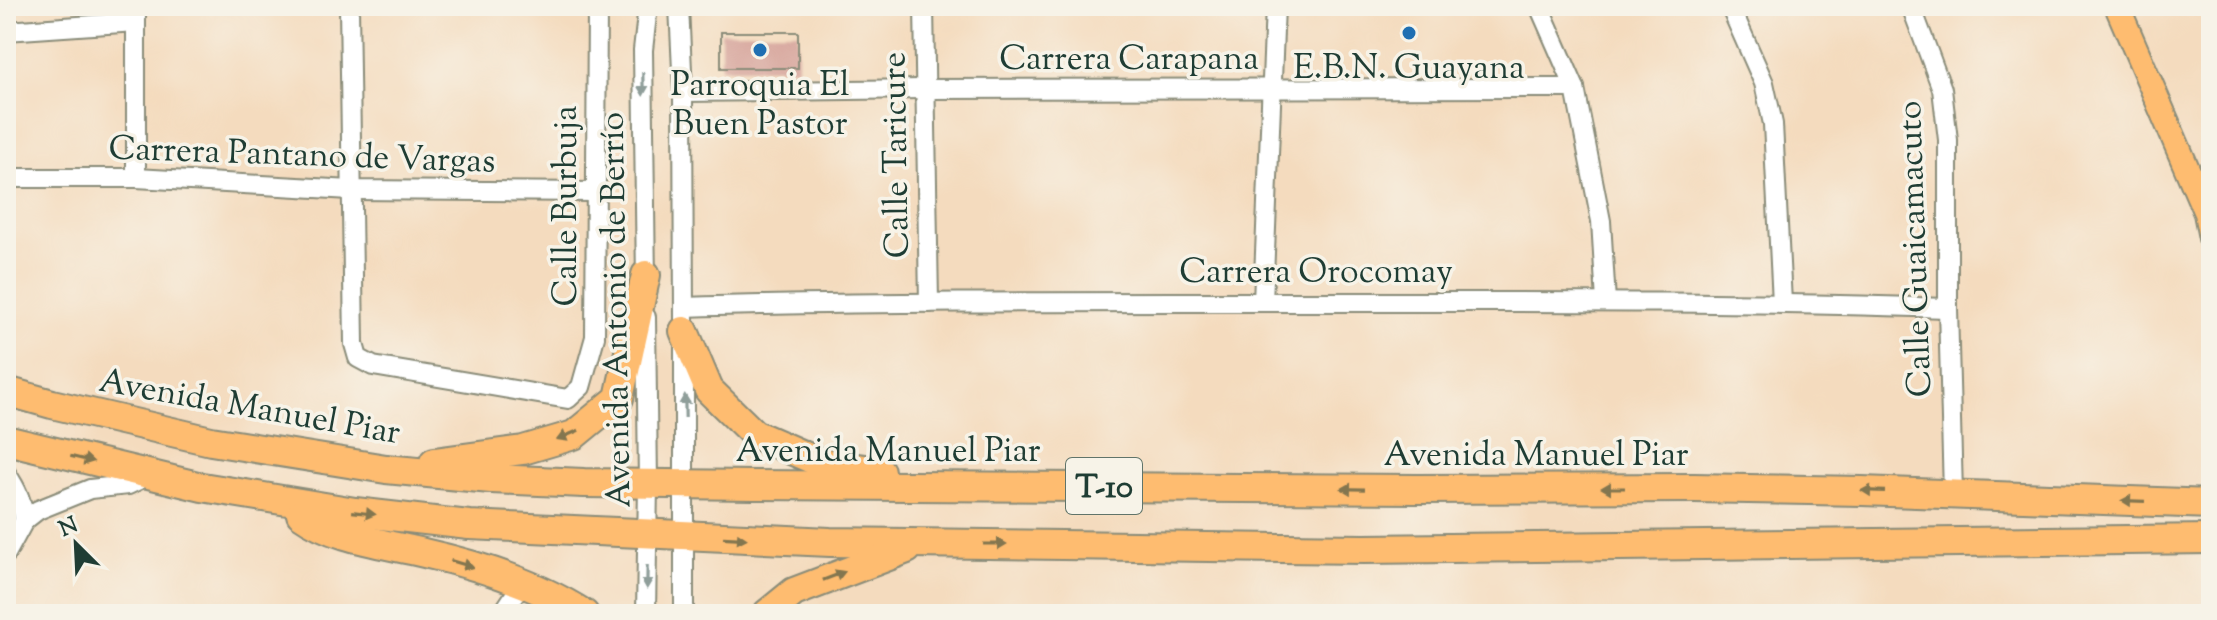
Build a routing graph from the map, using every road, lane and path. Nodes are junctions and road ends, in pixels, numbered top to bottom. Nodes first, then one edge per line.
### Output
1 (349, 6) edge
2 (597, 6) edge
3 (648, 6) edge
4 (679, 6) edge
5 (924, 6) edge
6 (1275, 6) edge
7 (1539, 6) edge
8 (1730, 6) edge
9 (1911, 6) edge
10 (2117, 6) edge
11 (136, 14) edge
12 (6, 31) edge
13 (1575, 88) junction
14 (924, 89) junction
15 (1273, 89) junction
16 (683, 92) junction
17 (6, 178) edge
18 (136, 178) junction
19 (351, 190) junction
20 (597, 192) junction
21 (2211, 238) edge
22 (646, 275) junction
23 (1263, 302) junction
24 (1606, 302) junction
25 (929, 303) junction
26 (1782, 303) junction
27 (1948, 308) junction
28 (684, 319) junction
29 (6, 391) edge
30 (6, 440) edge
31 (386, 469) junction
32 (6, 473) edge
33 (149, 475) junction
34 (648, 484) junction
35 (685, 484) junction
36 (959, 486) junction
37 (1953, 494) junction
38 (285, 501) junction
39 (2211, 504) edge
40 (24, 521) junction
41 (647, 534) junction
42 (685, 535) junction
43 (2211, 539) edge
44 (927, 543) junction
45 (6, 554) edge
46 (522, 584) junction
47 (502, 614) edge
48 (584, 614) edge
49 (646, 614) edge
50 (684, 614) edge
51 (767, 614) edge

1 - 19 street
2 - 20 street, Calle Burbuja
3 -> 22 street, Avenida Antonio de Berrío
4 - 16 street, Avenida Antonio de Berrío
5 - 14 street, Calle Taricure
6 - 15 street
7 - 13 street
8 - 26 street
9 - 27 street, Calle Guaicamacuto
10 - 21 main road
11 - 12 street
11 - 18 street
13 - 15 street, Carrera Carapana
13 - 24 street
14 - 15 street, Carrera Carapana
14 - 16 street, Carrera Carapana
14 - 25 street, Calle Taricure
15 - 23 street
16 - 28 street, Avenida Antonio de Berrío
17 - 18 street, Carrera Pantano de Vargas
18 - 19 street, Carrera Pantano de Vargas
19 - 20 street, Carrera Pantano de Vargas
19 - 20 street, Calle Burbuja
22 -> 31 highway
22 - 34 street, Avenida Antonio de Berrío
23 - 24 street, Carrera Orocomay
23 - 25 street, Carrera Orocomay
24 - 26 street, Carrera Orocomay
25 - 28 street, Carrera Orocomay
26 - 27 street, Carrera Orocomay
27 - 37 street, Calle Guaicamacuto
35 -> 28 street, Avenida Antonio de Berrío
28 - 36 highway
29 - 31 highway, Avenida Manuel Piar / T-10
30 -> 33 highway, T-10
31 - 34 highway, Avenida Manuel Piar / T-10
32 - 40 street
33 - 38 highway, T-10
33 - 40 street
34 - 35 highway, Avenida Manuel Piar / T-10
34 - 41 street, Avenida Antonio de Berrío
35 - 36 highway, Avenida Manuel Piar / T-10
35 - 42 street, Avenida Antonio de Berrío
37 -> 36 highway, Avenida Manuel Piar / T-10
39 -> 37 highway, Avenida Manuel Piar / T-10
38 -> 41 highway, T-10
38 -> 46 highway
40 - 45 street
41 - 42 highway, T-10
41 -> 49 street, Avenida Antonio de Berrío
42 -> 44 highway, T-10
42 - 50 street, Avenida Antonio de Berrío
44 -> 43 highway, T-10
51 -> 44 highway
46 - 47 street
46 - 48 highway

